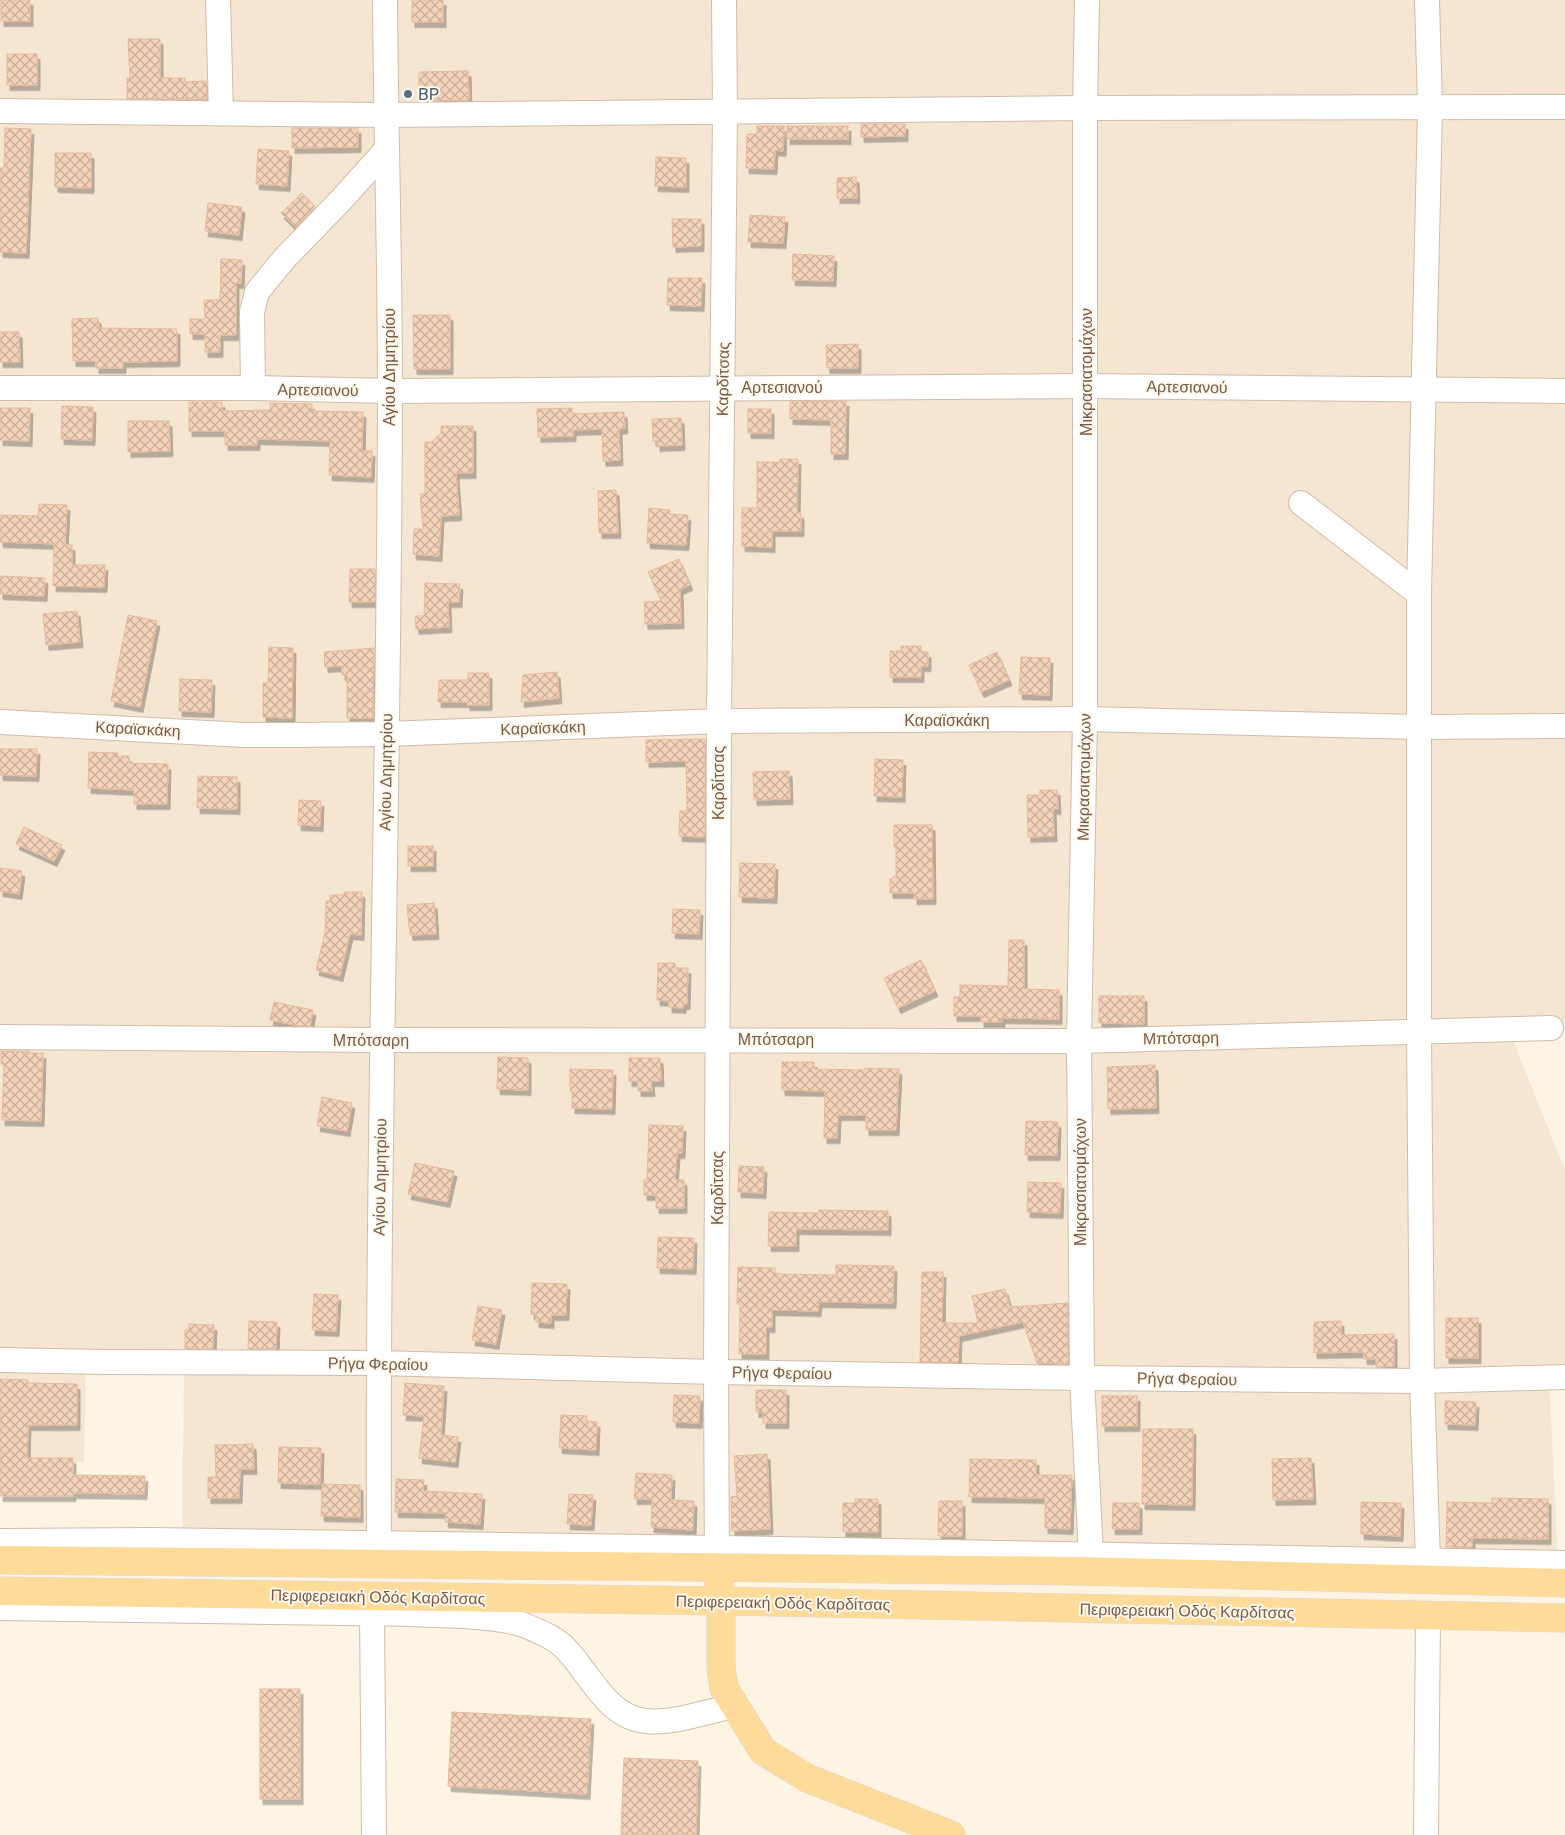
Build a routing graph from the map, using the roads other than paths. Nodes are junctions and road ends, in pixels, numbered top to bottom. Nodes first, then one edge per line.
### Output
1 (218, 0) edge
2 (385, 0) edge
3 (724, 0) edge
4 (1087, 0) edge
5 (1427, 0) edge
6 (1430, 107) junction
7 (1565, 107) edge
8 (1085, 108) junction
9 (0, 111) edge
10 (725, 111) junction
11 (221, 113) junction
12 (386, 115) junction
13 (387, 149) junction
14 (1086, 386) junction
15 (0, 388) edge
16 (253, 388) junction
17 (723, 388) junction
18 (1425, 390) junction
19 (390, 391) junction
20 (1565, 391) edge
21 (1301, 503) dead end
22 (1419, 594) junction
23 (1085, 719) junction
24 (719, 721) junction
25 (0, 722) edge
26 (1565, 726) edge
27 (1420, 727) junction
28 (387, 734) junction
29 (1551, 1028) dead end
30 (1419, 1032) junction
31 (0, 1037) edge
32 (718, 1039) junction
33 (382, 1040) junction
34 (1079, 1040) junction
35 (0, 1360) edge
36 (378, 1363) junction
37 (716, 1372) junction
38 (1565, 1377) edge
39 (1082, 1378) junction
40 (1422, 1381) junction
41 (0, 1540) edge
42 (379, 1544) junction
43 (1091, 1554) junction
44 (717, 1558) junction
45 (0, 1560) edge
46 (1428, 1562) junction
47 (1565, 1563) edge
48 (1565, 1583) edge
49 (0, 1591) edge
50 (714, 1602) junction
51 (0, 1608) edge
52 (372, 1613) junction
53 (1428, 1615) junction
54 (1565, 1618) edge
55 (725, 1707) junction
56 (374, 1835) edge
57 (901, 1835) edge
58 (950, 1835) edge
59 (1426, 1835) edge

1 - 11 street
2 - 12 street, Αγίου Δημητρίου
3 - 10 street, Καρδίτσας
4 - 8 street, Μικρασιατομάχων
5 - 6 street
6 - 7 street
6 - 8 street
6 - 18 street
8 - 10 street
8 - 14 street, Μικρασιατομάχων
9 - 11 street
10 - 12 street
10 - 17 street, Καρδίτσας
11 - 12 street
12 - 13 street, Αγίου Δημητρίου
13 - 16 street
13 - 19 street, Αγίου Δημητρίου
14 - 17 street, Αρτεσιανού
14 - 18 street, Αρτεσιανού
14 - 23 street, Μικρασιατομάχων
15 - 16 street, Αρτεσιανού
16 - 19 street, Αρτεσιανού
17 - 19 street, Αρτεσιανού
17 - 24 street, Καρδίτσας
18 - 20 street, Αρτεσιανού
18 - 22 street
19 - 28 street, Αγίου Δημητρίου
21 - 22 street
22 - 27 street
23 - 24 street, Καραϊσκάκη
23 - 27 street, Καραϊσκάκη
23 - 34 street, Μικρασιατομάχων
24 - 28 street, Καραϊσκάκη
24 - 32 street, Καρδίτσας
25 - 28 street, Καραϊσκάκη
26 - 27 street, Καραϊσκάκη
27 - 30 street
28 - 33 street, Αγίου Δημητρίου
29 - 30 street, Μπότσαρη
30 - 34 street, Μπότσαρη
30 - 40 street
31 - 33 street, Μπότσαρη
32 - 33 street, Μπότσαρη
32 - 34 street, Μπότσαρη
32 - 37 street, Καρδίτσας
33 - 36 street, Αγίου Δημητρίου
34 - 39 street, Μικρασιατομάχων
35 - 36 street, Ρήγα Φεραίου
36 - 37 street, Ρήγα Φεραίου
36 - 42 street, Αγίου Δημητρίου
37 - 39 street, Ρήγα Φεραίου
37 - 44 street, Καρδίτσας
38 - 40 street, Ρήγα Φεραίου
39 - 40 street, Ρήγα Φεραίου
39 - 43 street, Μικρασιατομάχων
40 - 46 street
41 - 42 street
42 - 44 street
43 - 44 street
43 - 46 street
44 - 45 main road, Περιφερειακή Οδός Καρδίτσας
44 - 48 main road, Περιφερειακή Οδός Καρδίτσας
44 - 50 main road
46 - 47 street
49 - 50 main road, Περιφερειακή Οδός Καρδίτσας
50 - 53 main road, Περιφερειακή Οδός Καρδίτσας
50 - 55 main road
51 - 52 street
52 - 55 street
52 - 56 street
53 - 54 main road, Περιφερειακή Οδός Καρδίτσας
53 - 59 street
55 - 57 main road
55 - 58 main road

